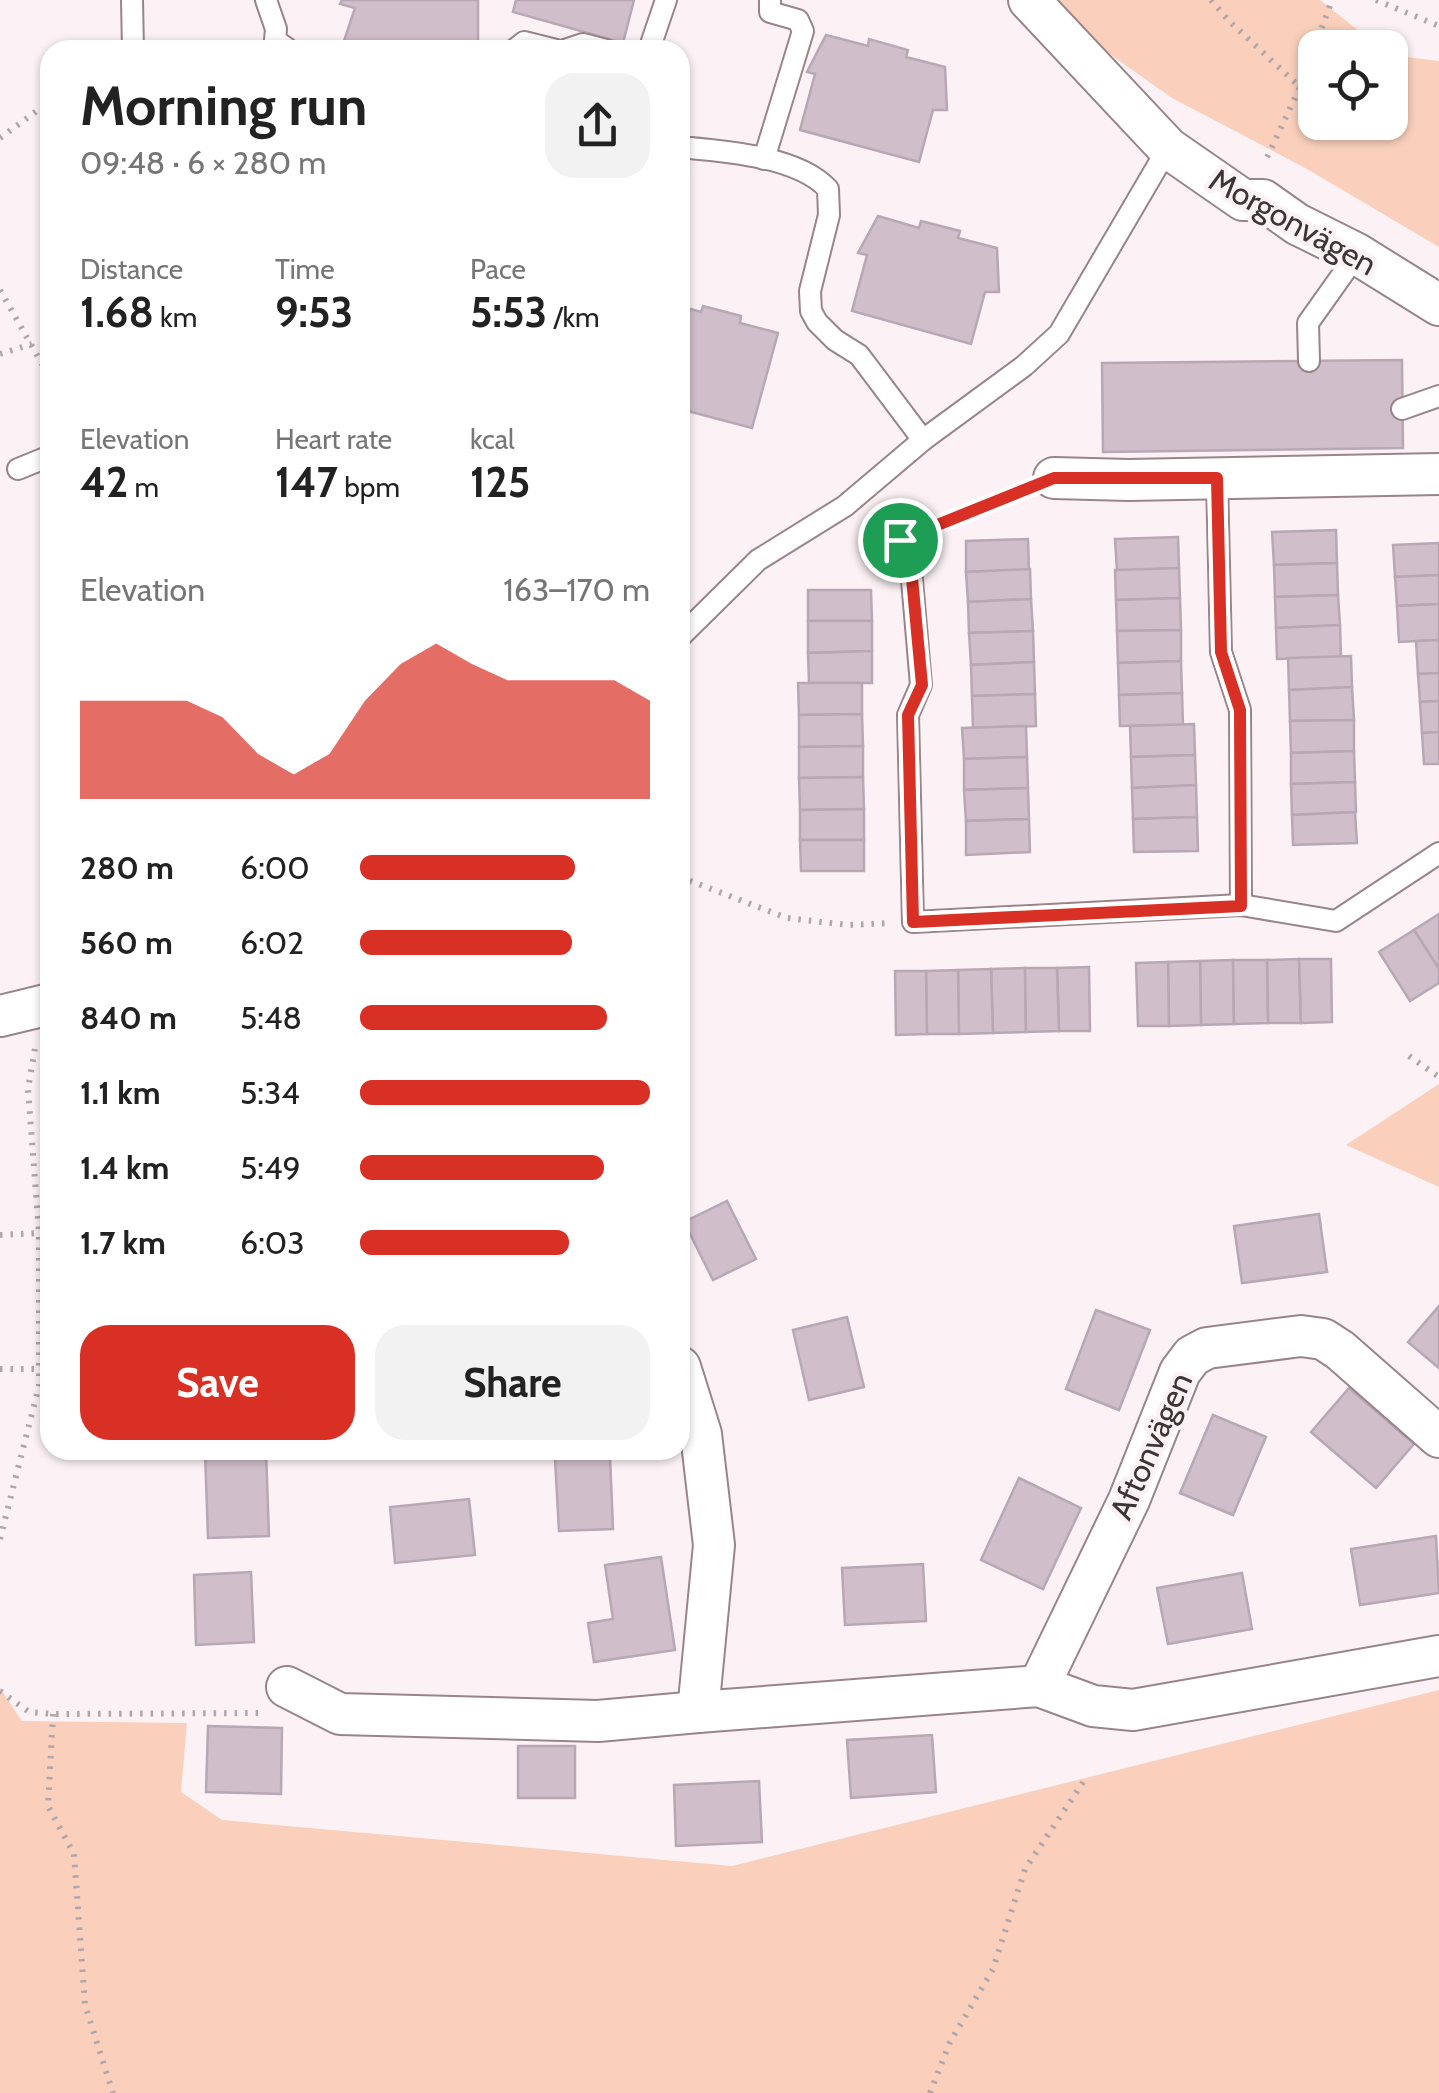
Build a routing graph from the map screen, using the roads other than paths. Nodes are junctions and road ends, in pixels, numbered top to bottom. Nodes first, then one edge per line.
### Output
1 (132, 0) edge
2 (266, 0) edge
3 (666, 0) edge
4 (770, 0) edge
5 (1029, 0) edge
6 (133, 40) edge
7 (275, 40) edge
8 (652, 40) edge
9 (1168, 148) junction
10 (690, 149) edge
11 (764, 159) junction
12 (1357, 254) junction
13 (1439, 305) edge
14 (1308, 361) dead end
15 (1439, 396) edge
16 (1402, 410) dead end
17 (923, 440) junction
18 (40, 460) edge
19 (18, 469) dead end
20 (1054, 478) road end
21 (1217, 478) junction
22 (1434, 478) edge
23 (900, 540) road end
24 (690, 627) edge
25 (1439, 853) edge
26 (1241, 906) junction
27 (40, 1010) edge
28 (0, 1016) edge
29 (690, 1399) edge
30 (1439, 1438) edge
31 (1439, 1656) edge
32 (1039, 1686) junction
33 (287, 1687) road end
34 (698, 1712) junction

1 - 6 lane
2 - 7 lane
3 - 8 lane
4 - 11 lane
5 - 9 street, Morgonvägen
9 - 12 street, Morgonvägen
9 - 17 lane
10 - 11 lane
11 - 17 lane
12 - 13 street, Morgonvägen
12 - 14 lane
15 - 16 lane
17 - 24 lane
18 - 19 lane
20 - 21 street
21 - 22 street
21 - 26 lane
23 - 26 lane
25 - 26 lane
27 - 28 street
29 - 34 street
30 - 32 street, Aftonvägen
31 - 32 street
32 - 34 street
33 - 34 street

